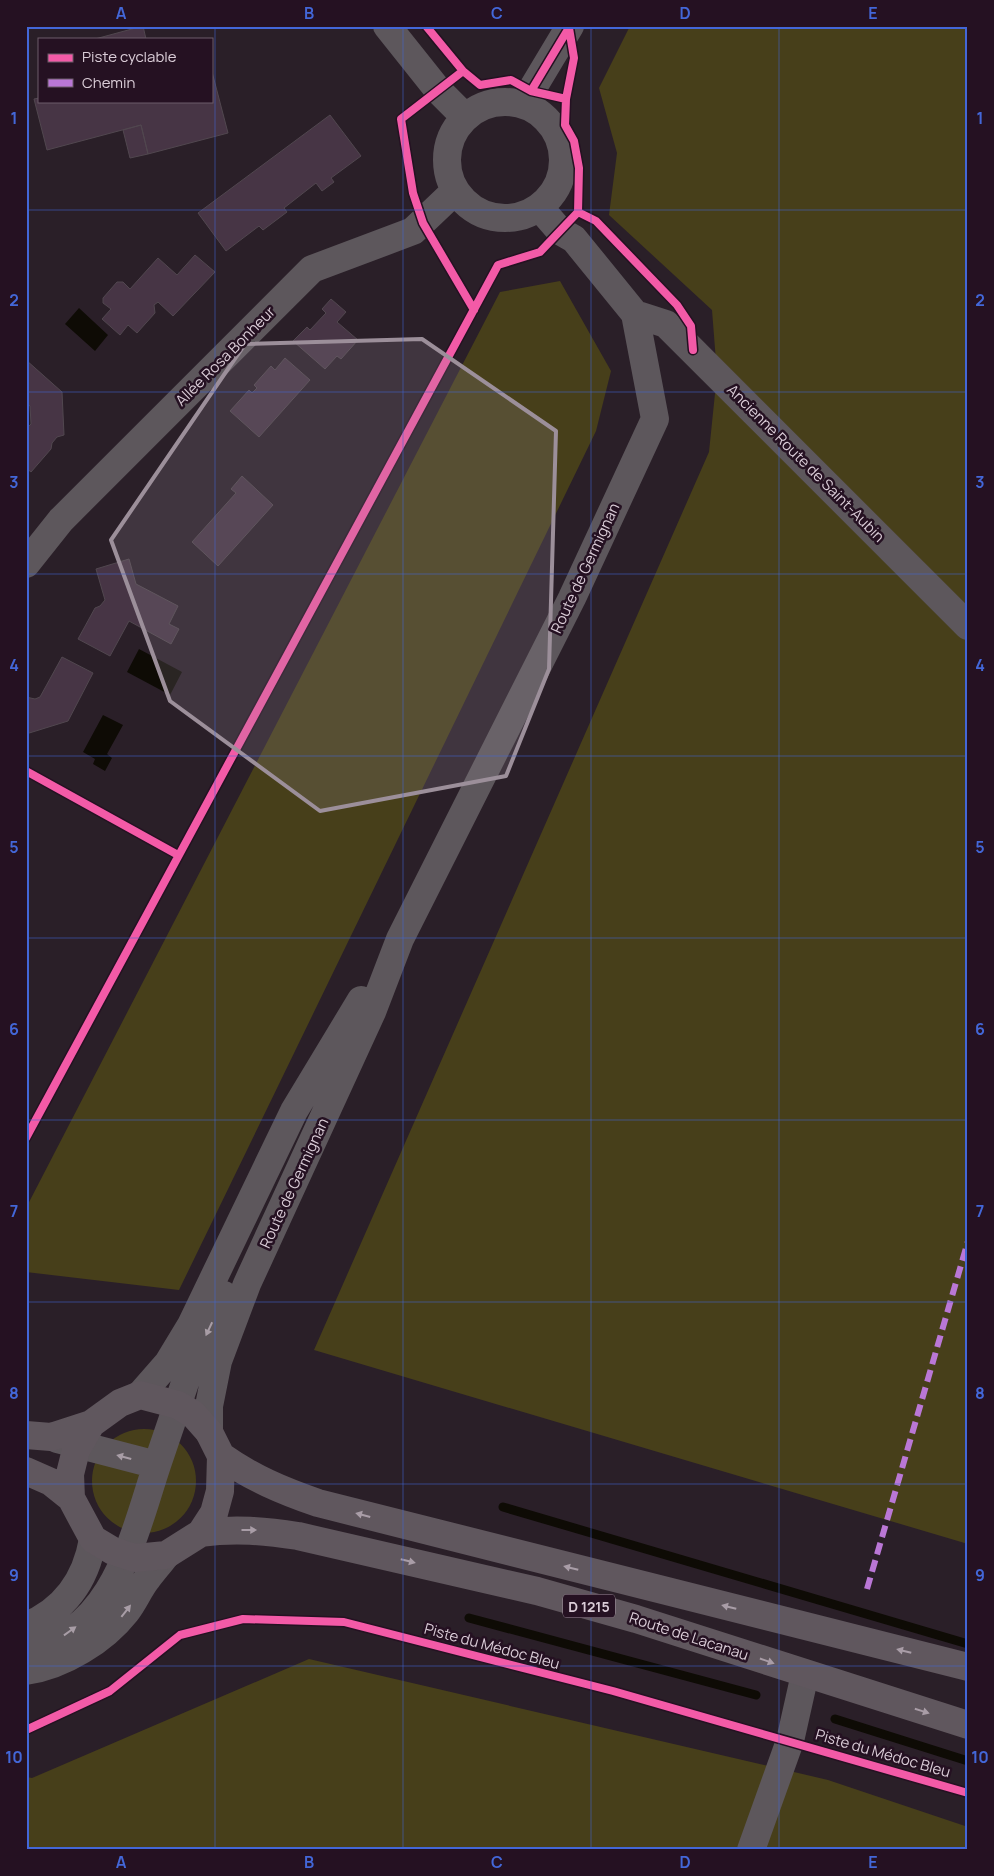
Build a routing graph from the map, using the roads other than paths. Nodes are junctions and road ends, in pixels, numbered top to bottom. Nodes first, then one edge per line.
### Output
1 (387, 26) edge
2 (570, 26) edge
3 (527, 106) junction
4 (465, 117) junction
5 (454, 192) junction
6 (540, 208) junction
7 (635, 314) junction
8 (26, 564) edge
9 (968, 626) edge
10 (400, 939) junction
11 (361, 999) junction
12 (140, 1395) junction
13 (178, 1406) junction
14 (209, 1432) junction
15 (85, 1435) junction
16 (39, 1436) edge
17 (221, 1456) junction
18 (157, 1465) junction
19 (26, 1471) edge
20 (71, 1498) junction
21 (201, 1533) junction
22 (93, 1539) junction
23 (127, 1555) junction
24 (166, 1555) junction
25 (26, 1626) edge
26 (26, 1650) edge
27 (968, 1667) edge
28 (26, 1671) edge
29 (805, 1674) junction
30 (968, 1725) edge
31 (751, 1850) edge

1 - 4 street
2 - 3 street
3 - 4 street
3 - 6 street
4 - 5 street
5 - 6 street
5 - 8 street, Allée Rosa Bonheur
6 - 7 street, Route de Germignan
7 - 9 street, Ancienne Route de Saint-Aubin
7 - 10 street, Route de Germignan
10 - 11 street, Route de Germignan
10 - 14 street, Route de Germignan
11 - 12 street, Route de Germignan
11 -> 13 street
12 - 13 main road
12 - 15 main road
13 - 14 main road
13 - 18 street
14 - 17 main road
15 - 16 main road
18 -> 15 street
15 - 20 main road
17 - 21 main road
27 -> 17 main road, D 1215
18 - 23 street
19 - 20 main road
20 - 22 main road
21 - 24 main road
21 -> 29 main road, Route de Lacanau / D 1215
22 - 23 main road
22 - 25 street
23 - 24 main road
26 -> 23 street
28 -> 24 street
29 -> 30 main road, Route de Lacanau / D 1215
29 - 31 street

